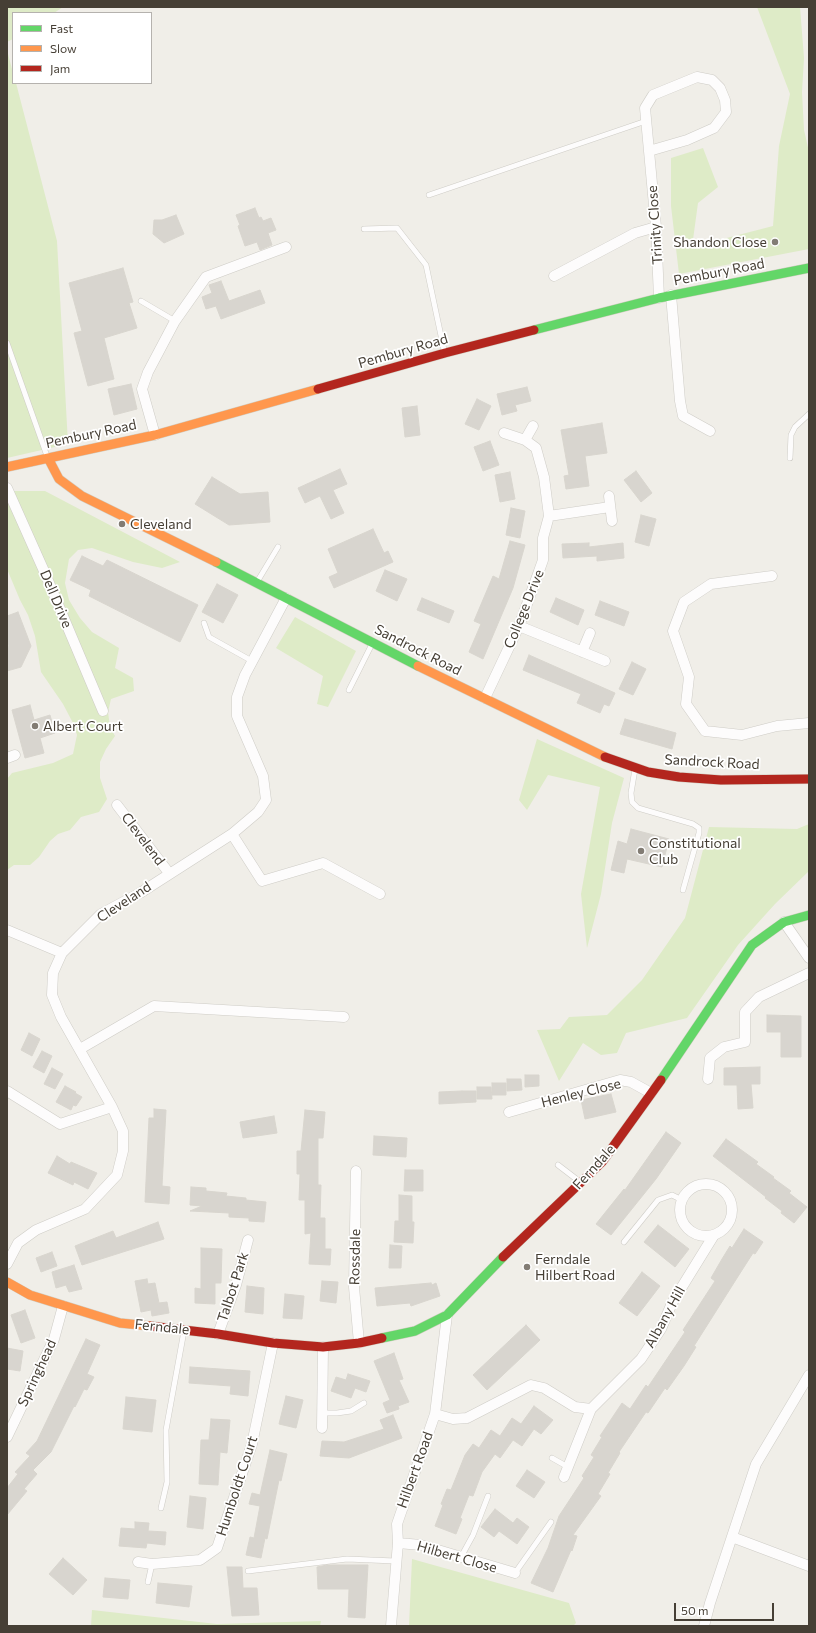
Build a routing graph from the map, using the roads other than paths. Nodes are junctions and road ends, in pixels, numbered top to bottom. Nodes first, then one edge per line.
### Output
1 (646, 121) junction
2 (649, 151) junction
3 (429, 195) dead end
4 (656, 227) junction
5 (364, 229) dead end
6 (286, 247) dead end
7 (809, 268) edge
8 (554, 276) dead end
9 (671, 295) junction
10 (659, 298) junction
11 (141, 301) dead end
12 (175, 321) junction
13 (7, 343) edge
14 (445, 353) junction
15 (809, 414) edge
16 (533, 426) dead end
17 (710, 431) dead end
18 (504, 433) dead end
19 (155, 435) junction
20 (525, 440) junction
21 (48, 458) junction
22 (790, 458) dead end
23 (7, 467) edge
24 (7, 488) edge
25 (609, 496) dead end
26 (610, 507) junction
27 (549, 516) junction
28 (612, 521) dead end
29 (278, 547) dead end
30 (772, 576) dead end
31 (257, 583) junction
32 (286, 598) junction
33 (204, 623) dead end
34 (519, 626) junction
35 (590, 633) dead end
36 (373, 643) junction
37 (582, 652) junction
38 (606, 661) dead end
39 (252, 662) junction
40 (349, 690) dead end
41 (485, 698) junction
42 (103, 711) dead end
43 (809, 723) edge
44 (635, 768) junction
45 (809, 779) edge
46 (117, 804) dead end
47 (232, 834) junction
48 (169, 873) junction
49 (683, 890) dead end
50 (380, 894) dead end
51 (809, 915) edge
52 (784, 922) junction
53 (7, 930) edge
54 (62, 953) junction
55 (809, 958) edge
56 (809, 973) edge
57 (344, 1017) dead end
58 (80, 1049) junction
59 (708, 1079) dead end
60 (7, 1091) edge
61 (651, 1093) junction
62 (112, 1107) junction
63 (509, 1112) dead end
64 (558, 1165) dead end
65 (356, 1171) dead end
66 (579, 1185) junction
67 (682, 1200) junction
68 (714, 1235) junction
69 (248, 1240) dead end
70 (624, 1242) dead end
71 (7, 1264) edge
72 (7, 1282) edge
73 (63, 1306) junction
74 (447, 1315) junction
75 (184, 1330) junction
76 (218, 1334) junction
77 (273, 1343) junction
78 (359, 1343) junction
79 (323, 1347) junction
80 (809, 1375) edge
81 (364, 1402) dead end
82 (591, 1409) junction
83 (323, 1413) junction
84 (435, 1414) junction
85 (322, 1428) dead end
86 (7, 1437) edge
87 (552, 1458) dead end
88 (568, 1467) junction
89 (564, 1477) dead end
90 (488, 1496) dead end
91 (161, 1508) dead end
92 (551, 1522) dead end
93 (732, 1537) junction
94 (398, 1543) junction
95 (462, 1557) junction
96 (395, 1560) junction
97 (138, 1562) dead end
98 (152, 1564) junction
99 (809, 1566) edge
100 (248, 1571) dead end
101 (516, 1574) joint
102 (148, 1582) dead end
103 (391, 1626) edge
104 (704, 1626) edge

1 - 2 street, Trinity Close
1 - 2 street, Trinity Close
1 - 3 lane
2 - 4 street, Trinity Close
4 - 8 street
4 - 10 street, Trinity Close
5 - 14 lane
6 - 12 street
7 - 9 street, Pembury Road
9 - 10 street, Pembury Road
9 - 17 street
10 - 14 street, Pembury Road
11 - 12 lane
12 - 19 street
13 - 21 lane
14 - 19 street, Pembury Road
15 - 22 lane
16 - 20 street
18 - 20 street, College Drive
19 - 21 street, Pembury Road
20 - 27 street, College Drive
21 - 23 street, Pembury Road
21 - 31 street, Sandrock Road
24 - 42 street, Dell Drive
25 - 26 street
26 - 27 street
26 - 28 street
27 - 34 street, College Drive
29 - 31 lane
30 - 43 street
31 - 32 street, Sandrock Road
32 - 36 street, Sandrock Road
32 - 39 street, Cleveland
33 - 39 lane
34 - 37 street
34 - 41 street, College Drive
35 - 37 street
36 - 40 lane
36 - 41 street, Sandrock Road
37 - 38 street
39 - 47 street, Cleveland
41 - 44 street, Sandrock Road
44 - 45 street, Sandrock Road
44 - 49 lane
46 - 48 street, Clevelend
47 - 48 street, Cleveland
47 - 50 street
48 - 54 street, Cleveland
51 - 52 street, Ferndale
52 - 55 street
52 - 61 street, Ferndale
53 - 54 street
54 - 58 street, Cleveland
56 - 59 street
57 - 58 street
58 - 62 street, Cleveland
60 - 62 street
61 - 63 street, Henley Close
61 - 66 street, Ferndale
62 - 71 street, Cleveland
64 - 66 lane
65 - 78 street, Rossdale
66 - 74 street, Ferndale
67 - 68 street
67 - 68 street, Albany Hill
67 - 70 lane
68 - 82 street, Albany Hill
69 - 76 street, Talbot Park
72 - 73 street, Ferndale
73 - 75 street, Ferndale
73 - 86 street, Springhead
74 - 78 street, Ferndale
74 - 84 street, Hilbert Road
75 - 76 street, Ferndale
75 - 91 lane
76 - 77 street, Ferndale
77 - 79 street, Ferndale
77 - 98 street, Humboldt Court
78 - 79 street, Ferndale
79 - 83 street
80 - 93 street
81 - 83 lane
82 - 84 street
82 - 88 street, Albany Hill
83 - 85 street
84 - 94 street, Hilbert Road
87 - 88 lane
88 - 89 street, Albany Hill
90 - 95 lane
92 - 101 lane
93 - 99 street
93 - 104 street
94 - 95 street, Hilbert Close
94 - 96 street, Hilbert Road
95 - 101 street, Hilbert Close
96 - 100 lane
96 - 103 street, Hilbert Road
97 - 98 street, Humboldt Court
98 - 102 lane

